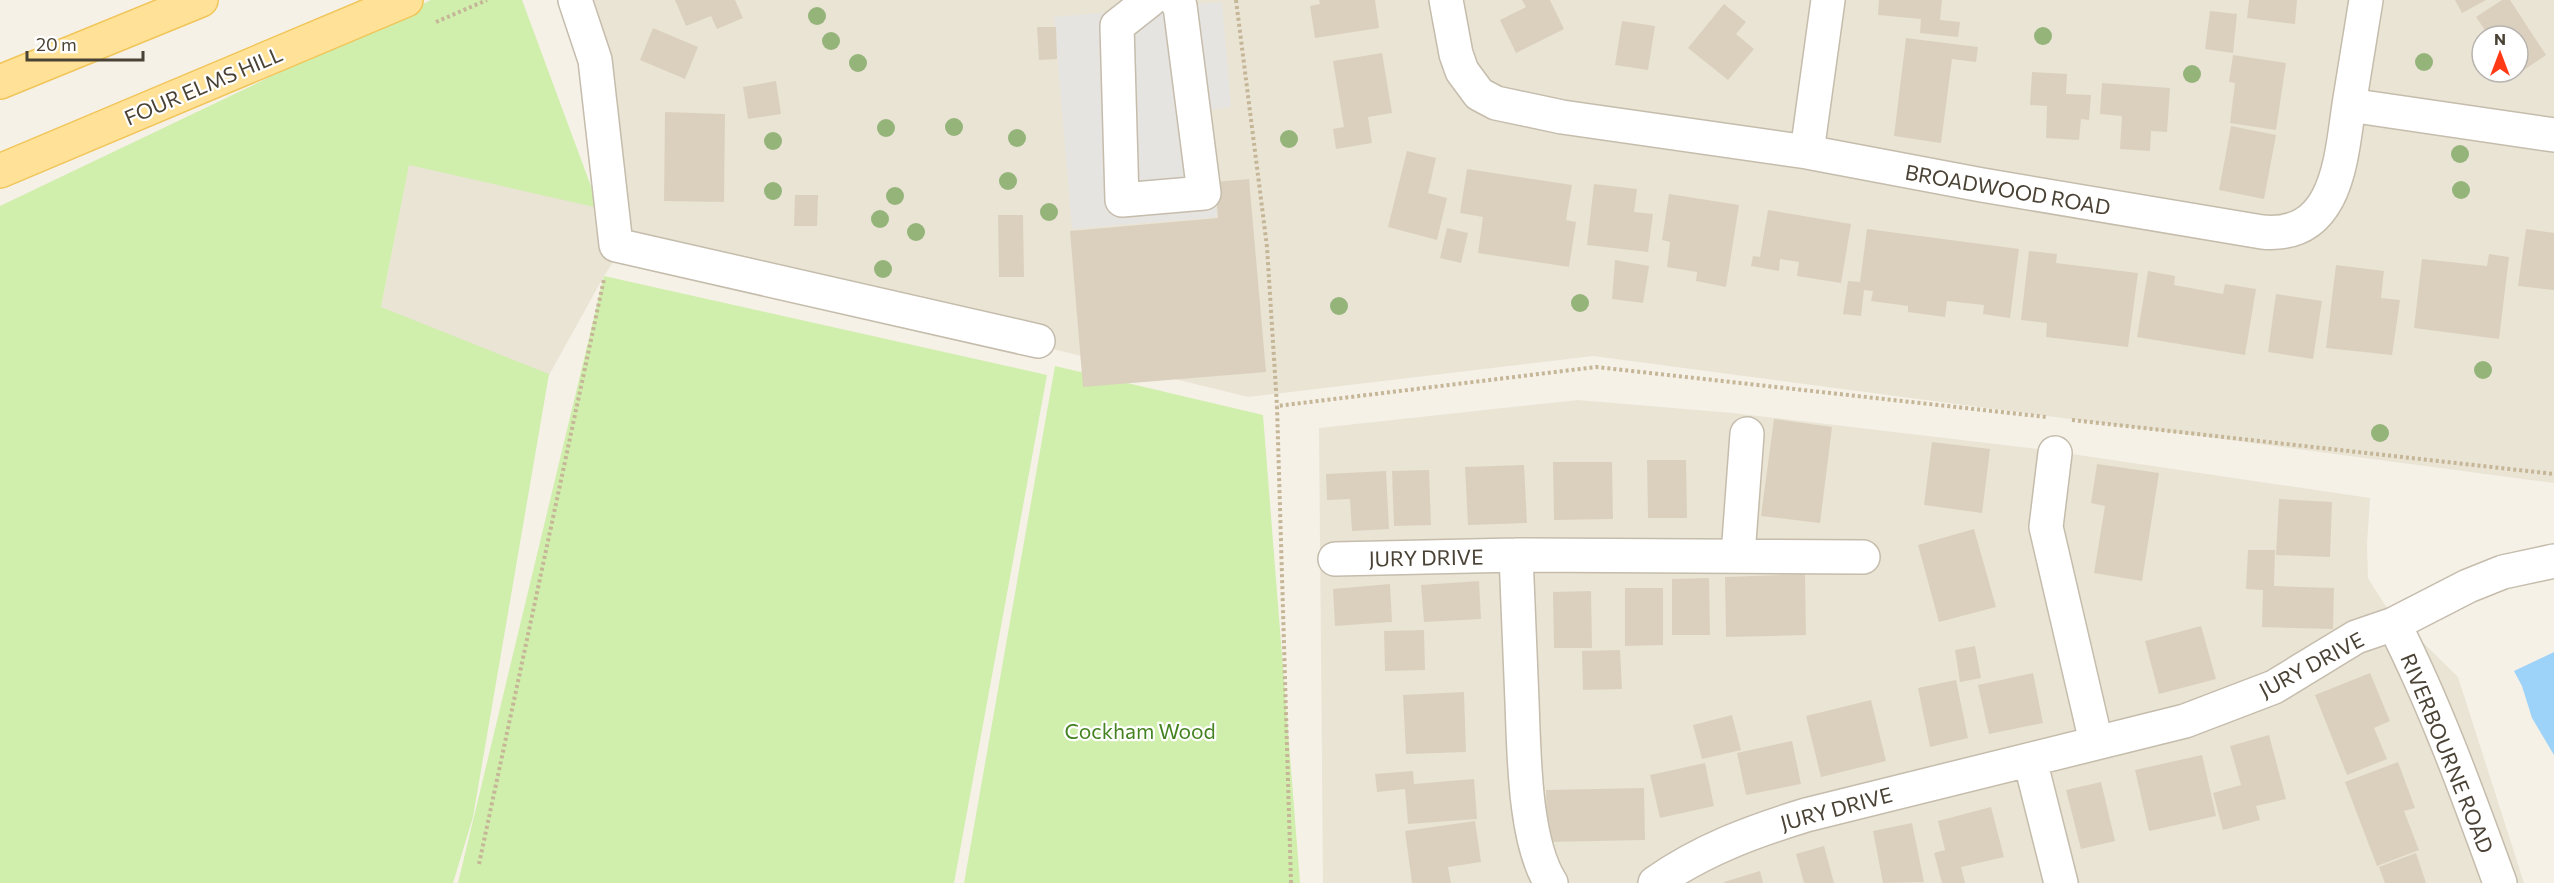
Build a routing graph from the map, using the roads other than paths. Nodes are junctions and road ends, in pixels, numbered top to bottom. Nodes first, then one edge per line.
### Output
1 (201, 0) edge
2 (406, 0) edge
3 (575, 0) edge
4 (1150, 0) edge
5 (1175, 0) edge
6 (1446, 0) edge
7 (1828, 0) edge
8 (2366, 0) edge
9 (0, 82) edge
10 (2349, 105) junction
11 (2554, 135) edge
12 (1807, 152) junction
13 (0, 171) edge
14 (1038, 341) dead end
15 (1747, 434) dead end
16 (2055, 453) dead end
17 (1516, 555) junction
18 (1738, 555) junction
19 (1863, 557) dead end
20 (1335, 559) dead end
21 (2554, 561) edge
22 (2394, 624) junction
23 (2096, 742) junction
24 (2030, 760) junction
25 (1551, 883) edge
26 (1656, 883) edge
27 (2061, 883) edge
28 (2500, 883) edge

1 - 9 main road
2 - 13 main road, FOUR ELMS HILL
3 - 14 street
4 - 5 street
6 - 12 street, BROADWOOD ROAD
7 - 12 street
8 - 10 street, BROADWOOD ROAD
10 - 11 street
10 - 12 street, BROADWOOD ROAD
15 - 18 street
16 - 23 street
17 - 18 street, JURY DRIVE
17 - 20 street, JURY DRIVE
17 - 25 street
18 - 19 street, JURY DRIVE
21 - 22 street, JURY DRIVE
22 - 23 street, JURY DRIVE
22 - 28 street, RIVERBOURNE ROAD
23 - 24 street, JURY DRIVE
24 - 26 street, JURY DRIVE
24 - 27 street

